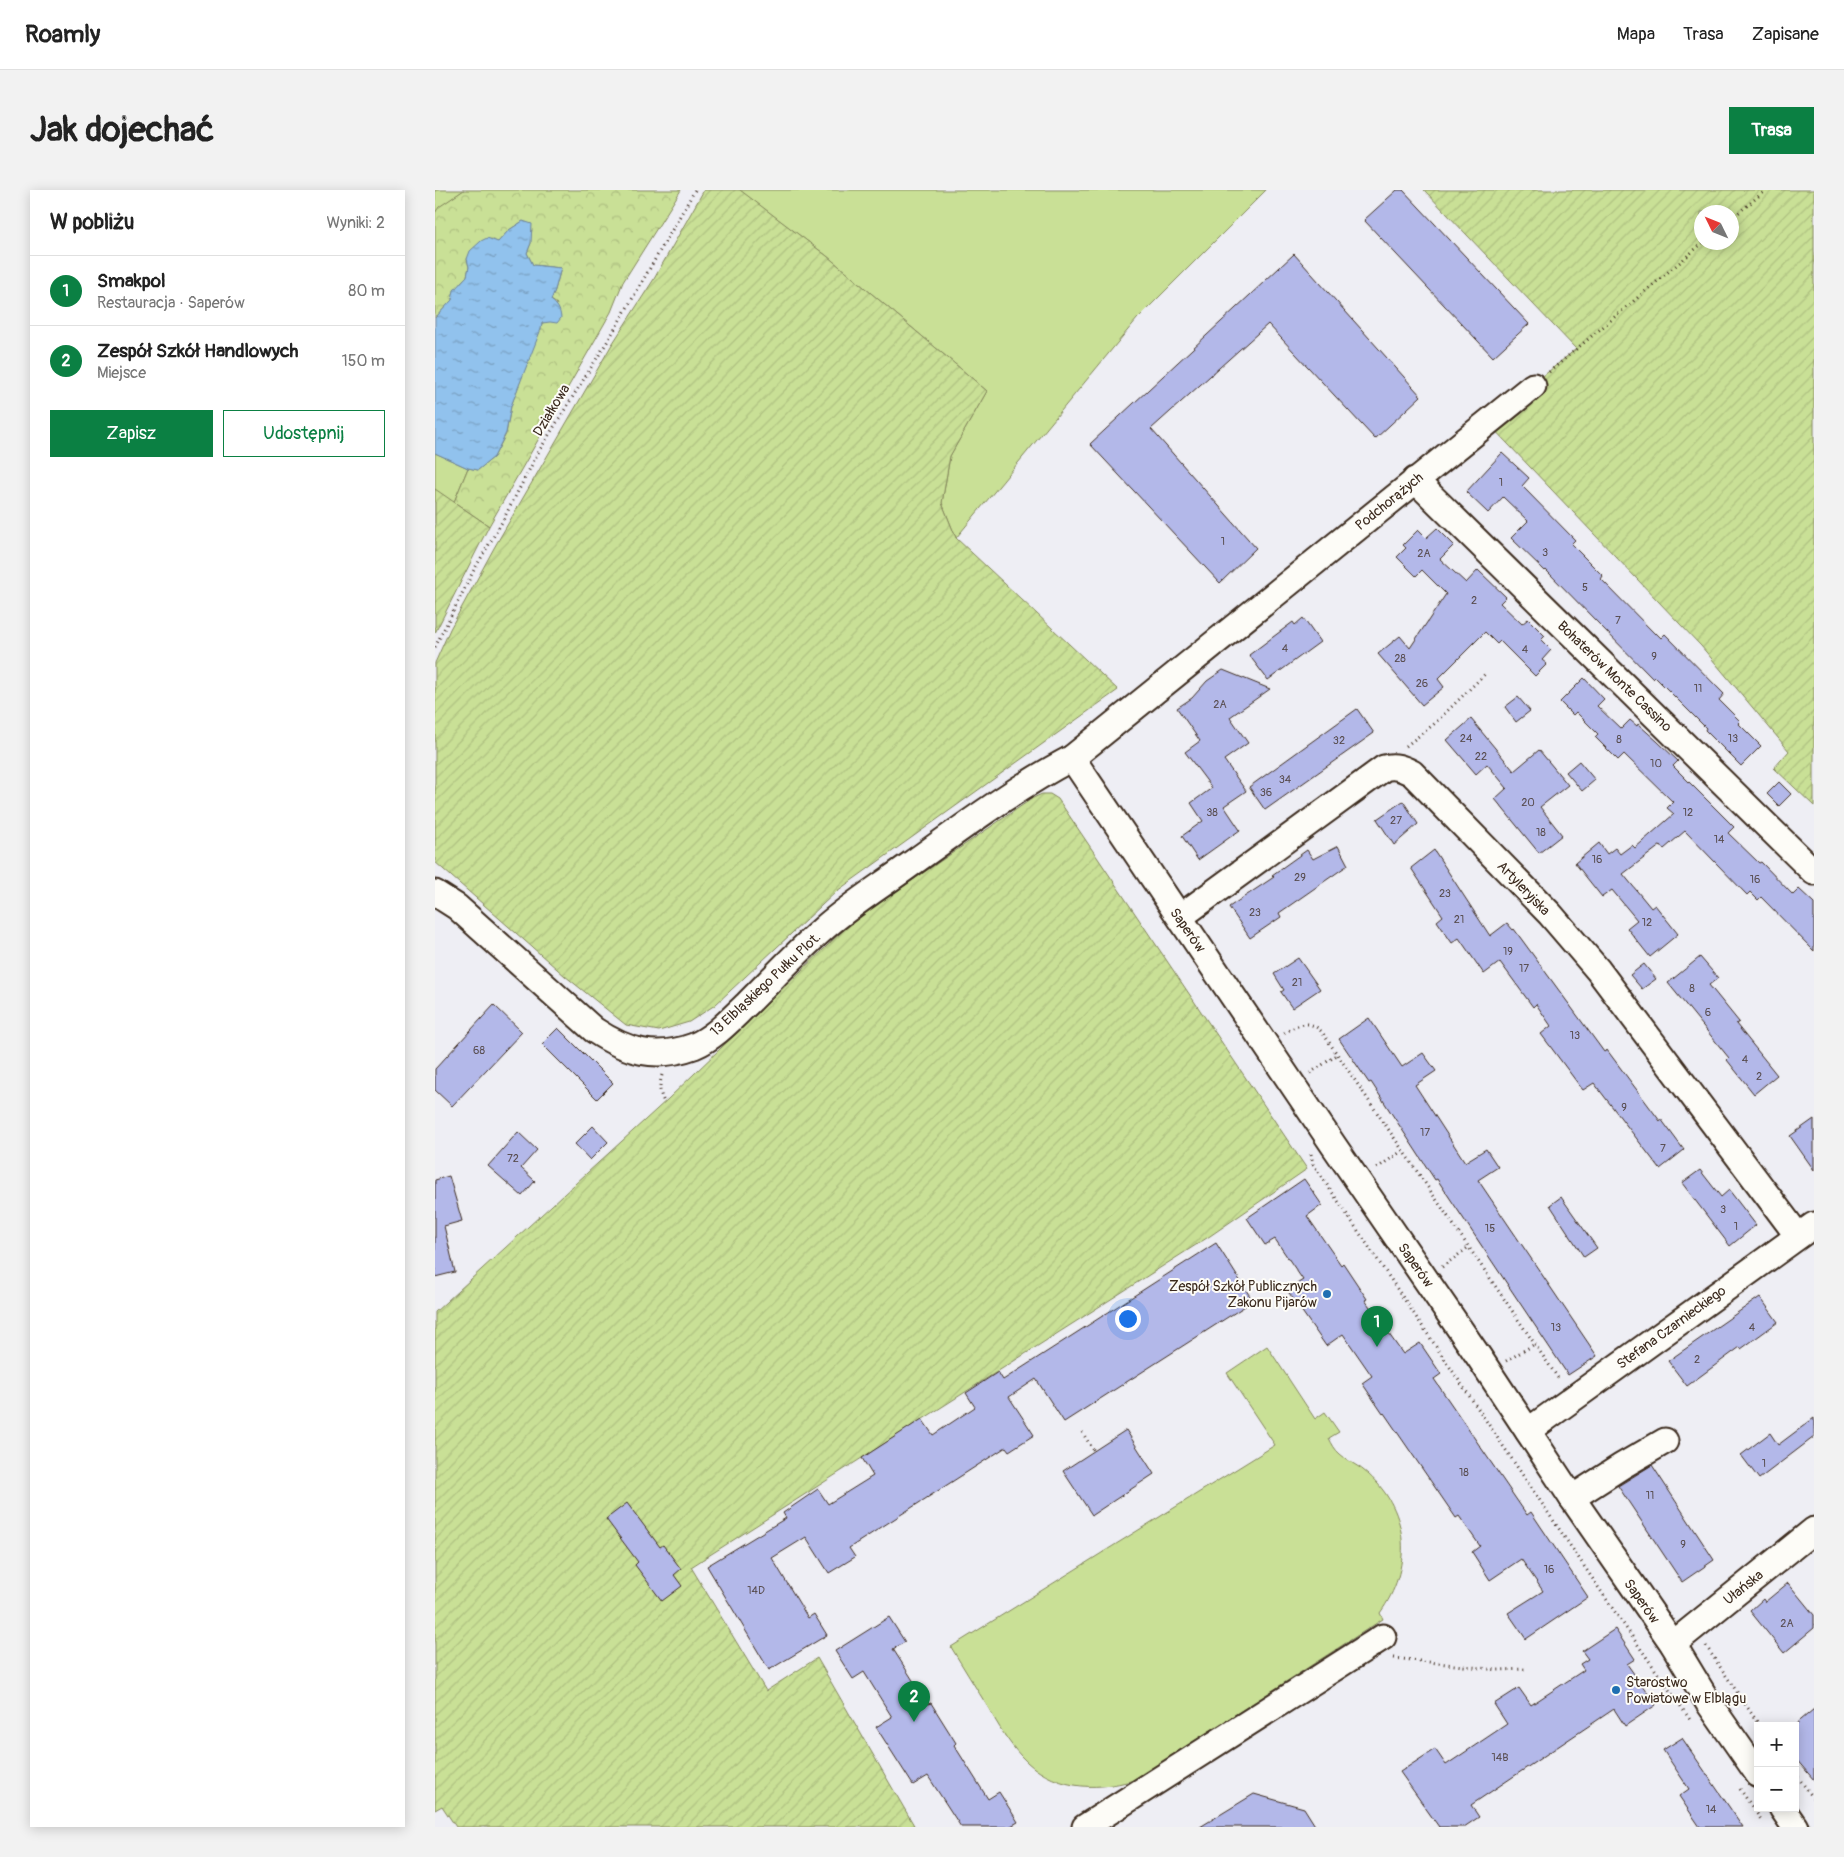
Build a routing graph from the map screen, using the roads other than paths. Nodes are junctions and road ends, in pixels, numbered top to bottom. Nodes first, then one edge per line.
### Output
1 (1533, 386) road end
2 (1415, 480) junction
3 (1072, 758) junction
4 (1814, 872) edge
5 (435, 893) edge
6 (1179, 917) junction
7 (1806, 1230) edge
8 (1528, 1431) junction
9 (1665, 1442) dead end
10 (1572, 1498) junction
11 (1814, 1530) edge
12 (1673, 1644) junction
13 (1385, 1647) road end
14 (1754, 1768) edge
15 (1785, 1812) edge
16 (1085, 1827) edge
17 (1795, 1827) edge

1 - 2 street, Podchorążych
2 - 3 street, Podchorążych
2 - 4 street, Bohaterów Monte Cassino
3 - 5 street, 13 Elbląskiego Pułku Plot.
3 - 6 street, Saperów
6 - 7 street, Artyleryjska
6 - 8 street, Saperów
7 - 8 street, Stefana Czarnieckiego
8 - 10 street, Saperów
9 - 10 street
10 - 12 street, Saperów
11 - 12 street, Ułańska
12 - 14 street, Saperów
13 - 16 street
15 - 17 street

